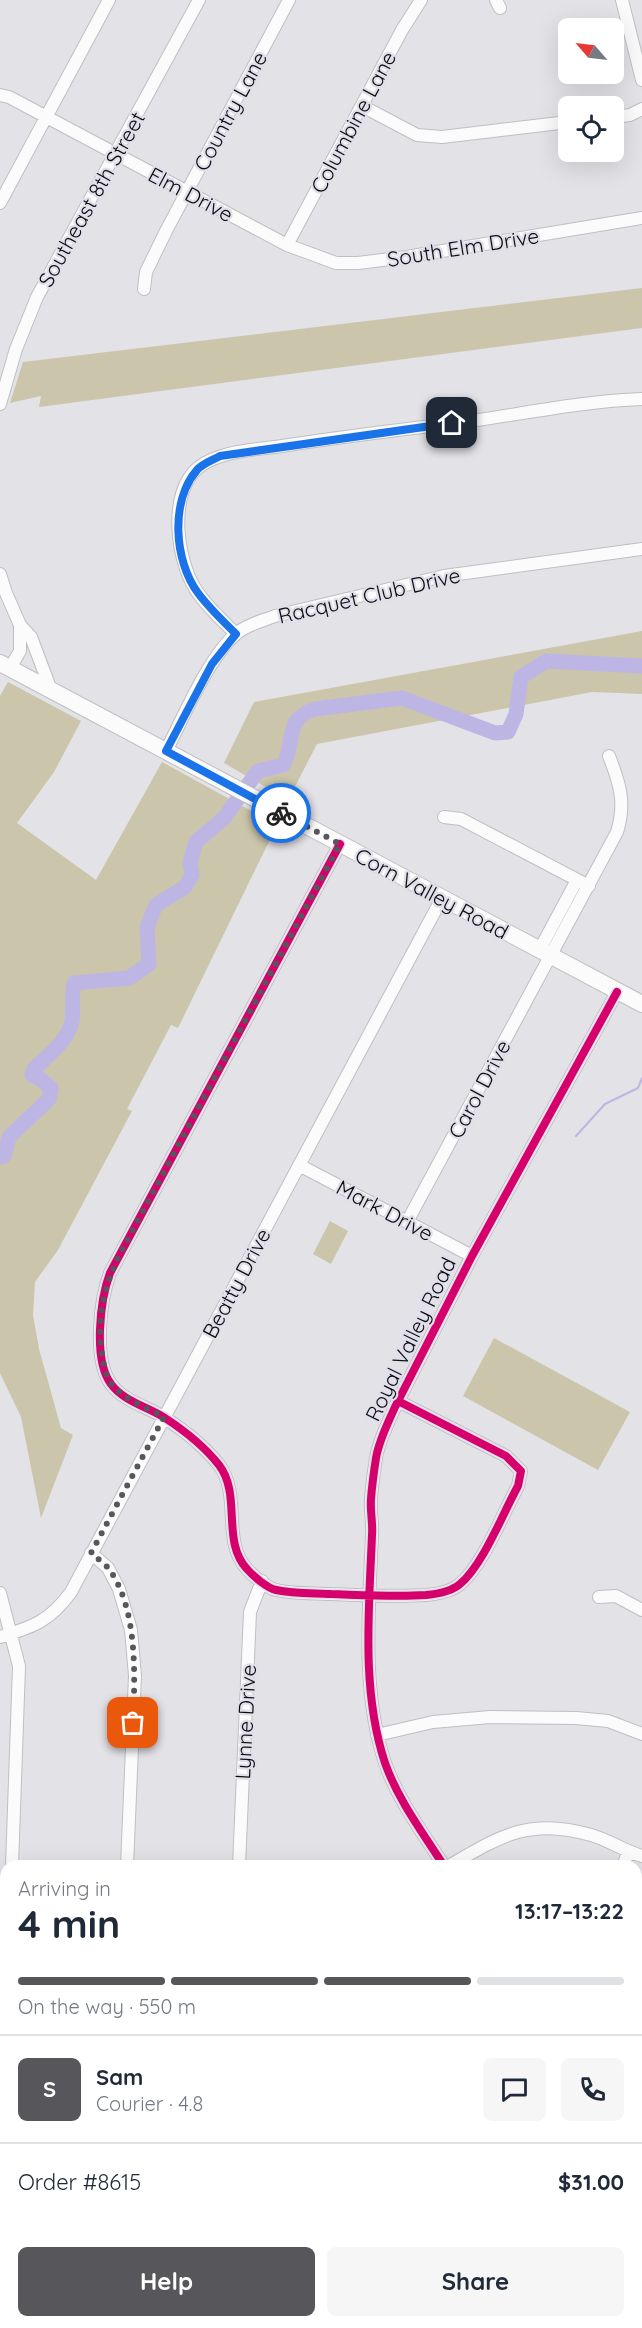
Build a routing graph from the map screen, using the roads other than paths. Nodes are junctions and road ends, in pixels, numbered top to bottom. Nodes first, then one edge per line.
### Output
1 (109, 0) edge
2 (199, 0) edge
3 (289, 0) edge
4 (422, 0) edge
5 (622, 0) edge
6 (642, 80) edge
7 (0, 95) edge
8 (362, 106) junction
9 (642, 109) edge
10 (624, 116) edge
11 (46, 117) junction
12 (558, 124) edge
13 (116, 154) junction
14 (188, 192) junction
15 (0, 203) edge
16 (642, 218) edge
17 (287, 245) junction
18 (144, 288) dead end
19 (642, 399) edge
20 (0, 404) edge
21 (642, 549) edge
22 (0, 574) edge
23 (20, 625) junction
24 (236, 634) junction
25 (5, 666) edge
26 (51, 690) junction
27 (166, 751) junction
28 (609, 756) dead end
29 (444, 817) dead end
30 (340, 844) junction
31 (577, 880) junction
32 (589, 886) junction
33 (442, 898) junction
34 (546, 952) junction
35 (617, 992) junction
36 (642, 1004) edge
37 (299, 1165) junction
38 (407, 1222) junction
39 (471, 1256) junction
40 (398, 1401) junction
41 (164, 1417) junction
42 (91, 1553) junction
43 (262, 1581) junction
44 (0, 1593) edge
45 (369, 1595) junction
46 (599, 1597) dead end
47 (642, 1610) edge
48 (6, 1635) edge
49 (642, 1734) edge
50 (377, 1735) junction
51 (628, 1853) junction
52 (642, 1856) edge
53 (12, 1860) edge
54 (127, 1860) edge
55 (239, 1860) edge
56 (440, 1860) edge
57 (459, 1860) edge
58 (625, 1860) edge

1 - 11 street
2 - 13 street, Southeast 8th Street
3 - 14 street, Country Lane
4 - 8 street, Columbine Lane
5 - 6 street
7 - 11 street, Elm Drive
8 - 12 street
8 - 17 street, Columbine Lane
9 - 10 street
11 - 13 street, Elm Drive
11 - 15 street
13 - 14 street, Elm Drive
13 - 20 street, Southeast 8th Street
14 - 17 street, Elm Drive
14 - 18 street, Country Lane
16 - 17 street, South Elm Drive
19 - 24 street
21 - 24 street, Racquet Club Drive
22 - 23 street
23 - 25 street
23 - 26 street
24 - 27 street, Racquet Club Drive
25 - 26 main road, Corn Valley Road
26 - 27 main road, Corn Valley Road
27 - 30 main road, Corn Valley Road
28 - 32 street
29 - 31 street
30 - 33 main road, Corn Valley Road
30 - 41 street
31 - 32 street
31 - 34 street
32 - 34 street
33 - 34 main road, Corn Valley Road
33 - 37 street, Beatty Drive
34 - 35 main road, Corn Valley Road
34 - 38 street, Carol Drive
35 - 36 main road, Corn Valley Road
35 - 39 street, Royal Valley Road
37 - 38 street, Mark Drive
37 - 41 street, Beatty Drive
38 - 39 street, Mark Drive
39 - 40 street, Royal Valley Road
40 - 45 street, Royal Valley Road
40 - 45 street
41 - 42 street, Beatty Drive
41 - 43 street
42 - 48 street, Beatty Drive
42 - 54 street
43 - 45 street
43 - 55 street, Lynne Drive
44 - 48 street
45 - 50 street, Royal Valley Road
46 - 47 street
48 - 53 street
49 - 50 street
50 - 56 street, Royal Valley Road
51 - 52 street
51 - 57 street
51 - 58 street

